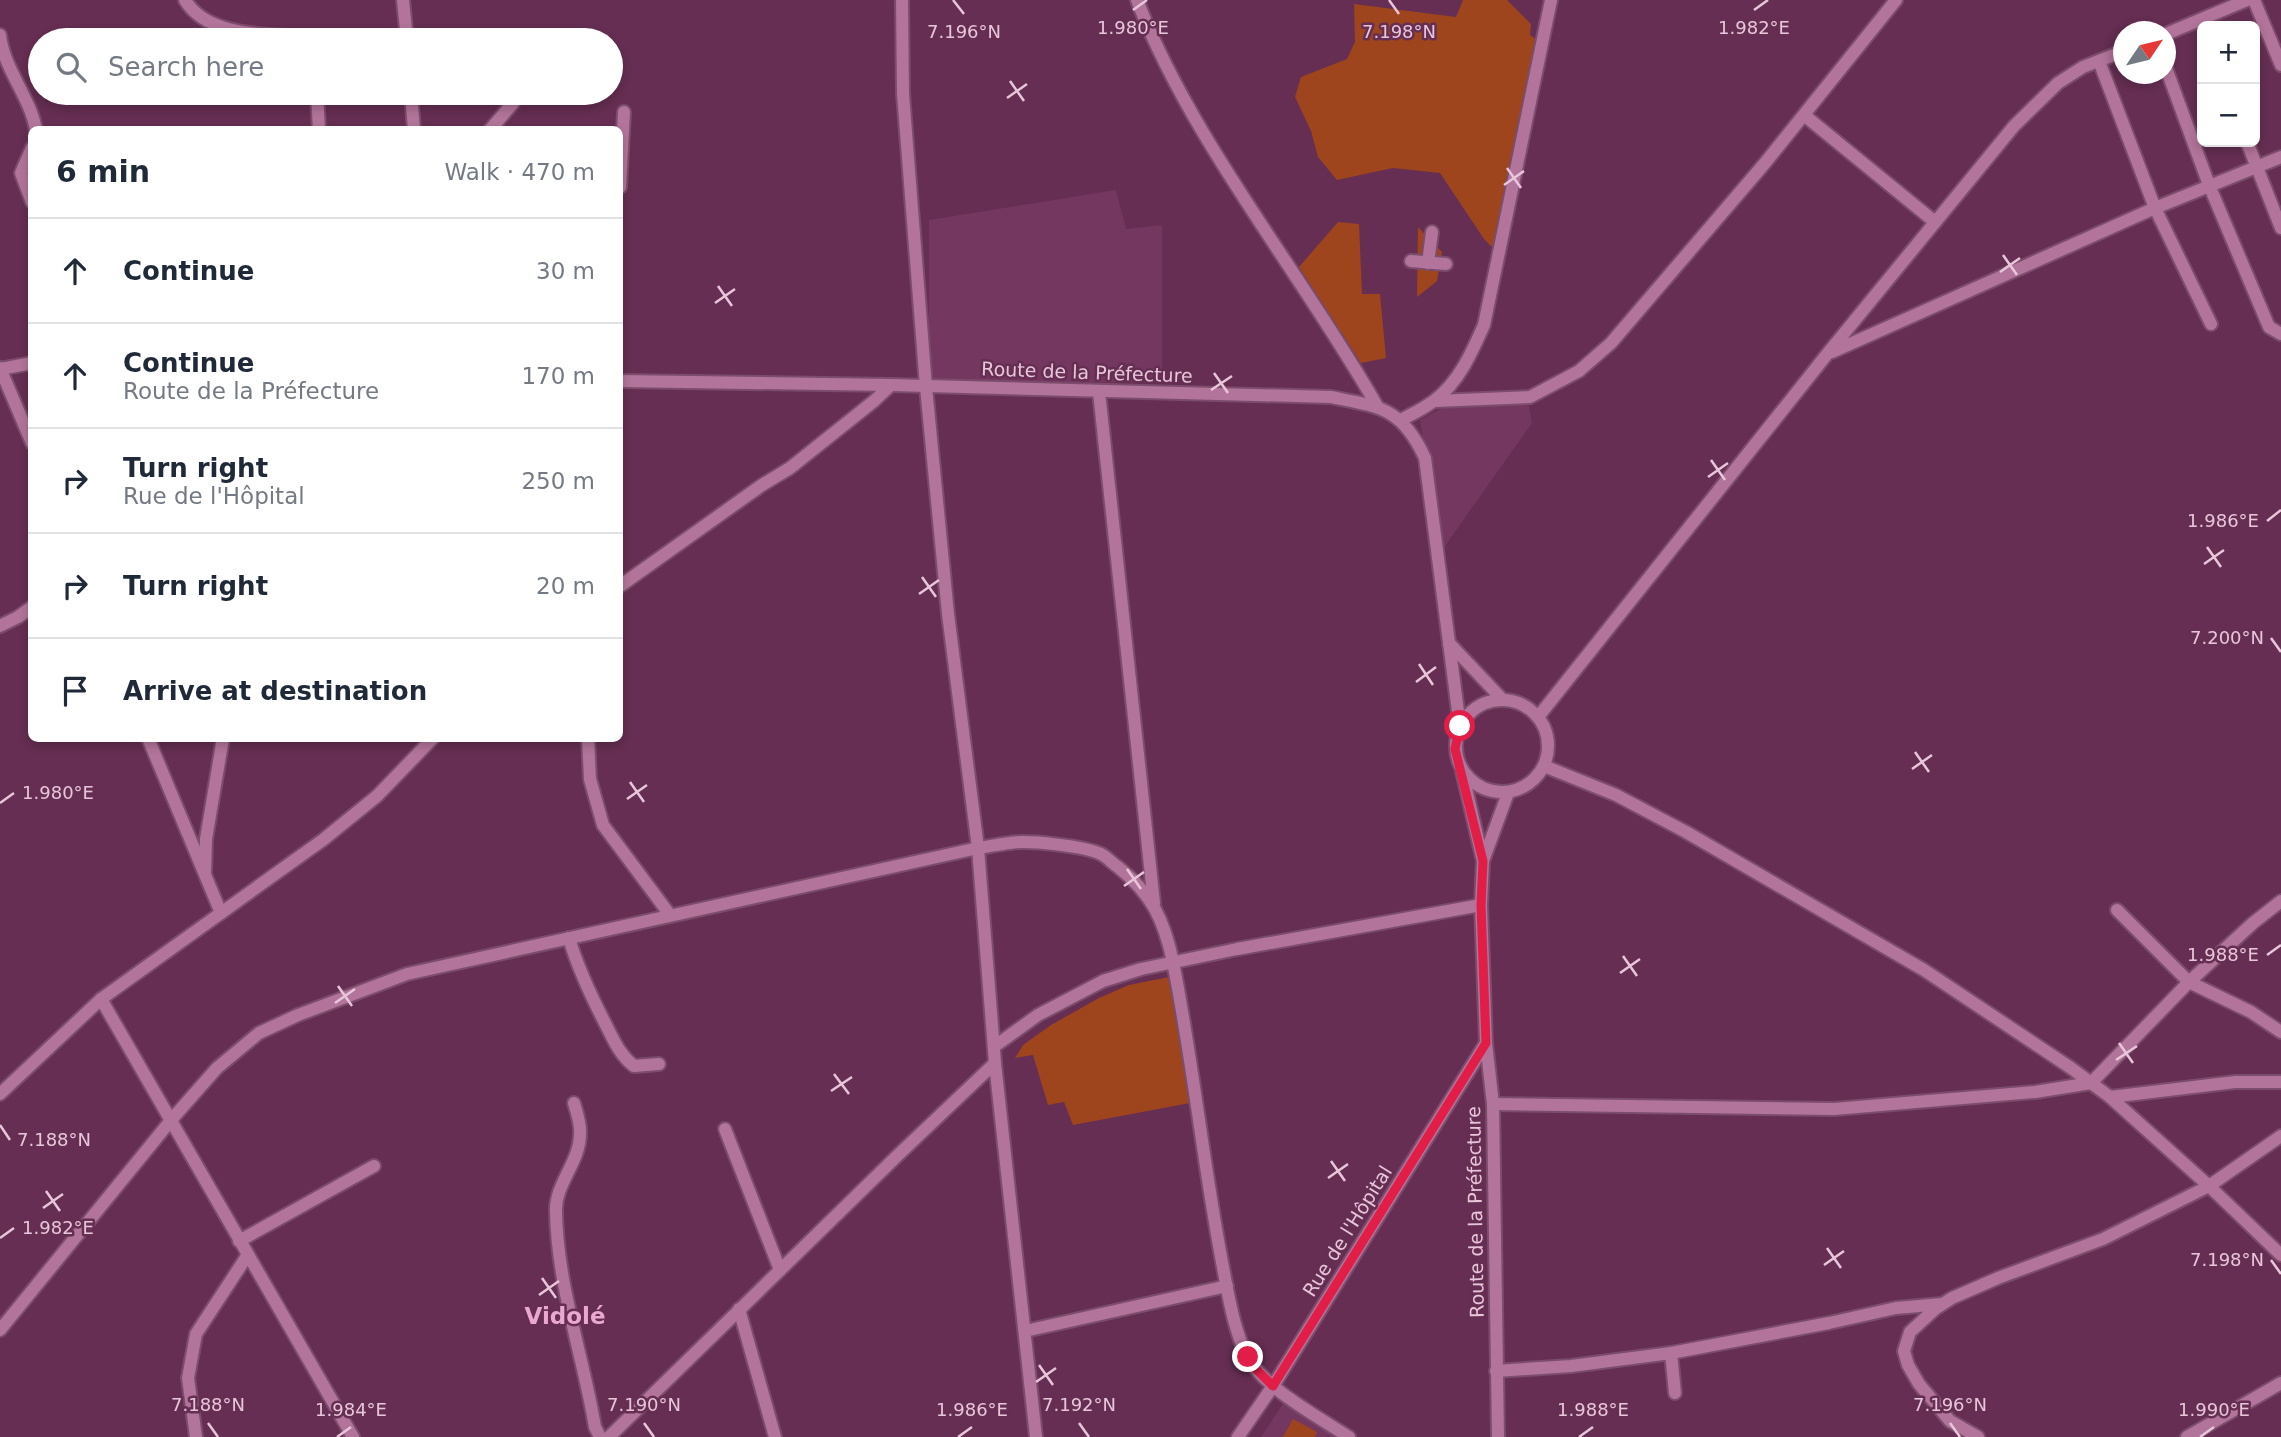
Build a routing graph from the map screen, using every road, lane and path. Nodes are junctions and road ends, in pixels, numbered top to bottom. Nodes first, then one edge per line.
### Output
1 (185, 0) edge
2 (403, 0) edge
3 (902, 0) edge
4 (1137, 0) edge
5 (1551, 0) edge
6 (1896, 0) edge
7 (2247, 0) edge
8 (2254, 0) edge
9 (2207, 21) edge
10 (2197, 25) edge
11 (228, 28) edge
12 (406, 28) edge
13 (2176, 31) edge
14 (0, 35) edge
15 (2113, 55) edge
16 (2099, 61) junction
17 (2281, 65) edge
18 (2171, 84) edge
19 (28, 103) edge
20 (29, 105) edge
21 (318, 105) edge
22 (412, 105) edge
23 (511, 105) edge
24 (624, 112) dead end
25 (1804, 115) junction
26 (35, 126) edge
27 (319, 126) edge
28 (414, 126) edge
29 (493, 126) edge
30 (623, 131) edge
31 (2249, 147) edge
32 (28, 157) edge
33 (2281, 157) edge
34 (2257, 166) junction
35 (2209, 185) junction
36 (28, 191) edge
37 (2155, 208) junction
38 (1935, 222) junction
39 (2281, 228) edge
40 (1432, 232) dead end
41 (1411, 261) dead end
42 (1428, 262) junction
43 (1446, 264) dead end
44 (2210, 324) dead end
45 (2281, 334) edge
46 (1829, 353) junction
47 (28, 364) edge
48 (0, 368) edge
49 (623, 381) edge
50 (891, 385) junction
51 (926, 387) junction
52 (1099, 392) junction
53 (1435, 401) junction
54 (1377, 406) junction
55 (1401, 420) junction
56 (28, 434) edge
57 (623, 584) edge
58 (28, 609) edge
59 (0, 626) edge
60 (1449, 643) junction
61 (1502, 699) junction
62 (1538, 717) junction
63 (1460, 726) junction
64 (150, 742) edge
65 (222, 742) edge
66 (429, 742) edge
67 (588, 742) edge
68 (1544, 766) junction
69 (1462, 771) junction
70 (1508, 793) junction
71 (978, 848) junction
72 (1483, 861) junction
73 (205, 877) junction
74 (2281, 901) edge
75 (1154, 904) junction
76 (1481, 905) junction
77 (2117, 911) dead end
78 (221, 913) junction
79 (670, 915) junction
80 (569, 938) junction
81 (1173, 962) junction
82 (2189, 982) junction
83 (101, 999) junction
84 (2281, 1032) edge
85 (1486, 1043) junction
86 (995, 1046) junction
87 (995, 1063) junction
88 (659, 1064) dead end
89 (2281, 1082) edge
90 (2091, 1083) junction
91 (0, 1094) edge
92 (2110, 1097) junction
93 (574, 1103) dead end
94 (1493, 1104) junction
95 (172, 1119) junction
96 (725, 1129) dead end
97 (2281, 1136) edge
98 (374, 1166) dead end
99 (2209, 1186) junction
100 (239, 1241) junction
101 (2276, 1242) edge
102 (2281, 1255) edge
103 (247, 1256) junction
104 (780, 1269) junction
105 (1227, 1286) junction
106 (1942, 1304) junction
107 (739, 1309) junction
108 (2, 1324) edge
109 (1025, 1331) junction
110 (1671, 1353) junction
111 (1496, 1371) junction
112 (2281, 1383) edge
113 (1273, 1386) junction
114 (1675, 1393) dead end
115 (196, 1437) edge
116 (353, 1437) edge
117 (600, 1437) edge
118 (609, 1437) edge
119 (775, 1437) edge
120 (1036, 1437) edge
121 (1238, 1437) edge
122 (1349, 1437) edge
123 (1498, 1437) edge
124 (1978, 1437) edge
125 (2187, 1437) edge

1 - 11 street
2 - 12 street
3 - 51 street
4 - 54 street
5 - 53 street
6 - 25 street
7 - 9 street
8 - 17 street
10 - 13 street
14 - 19 street
15 - 16 street
16 - 37 street
16 - 38 street
18 - 35 street
20 - 26 street
21 - 27 street
22 - 28 street
23 - 29 street
24 - 30 street
25 - 38 street
25 - 53 street
31 - 34 street
32 - 36 street
33 - 34 street
34 - 35 street
34 - 39 street
35 - 37 street
35 - 45 street
37 - 44 street
37 - 46 street
38 - 46 street
40 - 42 street
41 - 42 street
42 - 43 street
46 - 62 street
47 - 48 street
48 - 56 street
49 - 50 street, Route de la Préfecture
50 - 51 street, Route de la Préfecture
50 - 57 street
51 - 52 street, Route de la Préfecture
51 - 71 street
52 - 54 street, Route de la Préfecture
52 - 75 street
53 - 55 street
54 - 55 street, Route de la Préfecture
55 - 60 street, Route de la Préfecture
58 - 59 street
60 - 61 street
60 - 63 street, Route de la Préfecture
61 - 62 street
61 - 63 street
62 - 68 street
63 - 69 street
64 - 73 street
65 - 73 street
66 - 78 street
67 - 79 street
68 - 70 street
68 - 90 street
69 - 70 street
69 - 72 street, Route de la Préfecture
70 - 72 street, Route de la Préfecture
71 - 75 street
71 - 79 street
71 - 86 street
72 - 76 street, Route de la Préfecture
73 - 78 street
74 - 82 street
75 - 81 street
76 - 81 street
76 - 85 street, Route de la Préfecture
77 - 82 street
78 - 83 street
79 - 80 street
80 - 88 street
80 - 95 street
81 - 86 street
81 - 105 street
82 - 84 street
82 - 90 street
83 - 91 street
83 - 95 street
85 - 94 street, Route de la Préfecture
85 - 113 street, Rue de l'Hôpital
86 - 87 street
87 - 104 street
87 - 109 street
89 - 92 street
90 - 92 street
90 - 94 street
92 - 99 street
93 - 117 street
94 - 111 street, Route de la Préfecture
95 - 100 street
95 - 108 street
96 - 104 street
97 - 99 street
98 - 100 street
99 - 101 street
99 - 106 street
100 - 103 street
101 - 102 street
103 - 115 street
103 - 116 street
104 - 107 street
105 - 109 street
105 - 113 street
106 - 110 street
106 - 124 street
107 - 118 street
107 - 119 street
109 - 120 street
110 - 111 street
110 - 114 street
111 - 123 street, Route de la Préfecture
112 - 125 street
113 - 121 street, Rue de l'Hôpital
113 - 122 street

